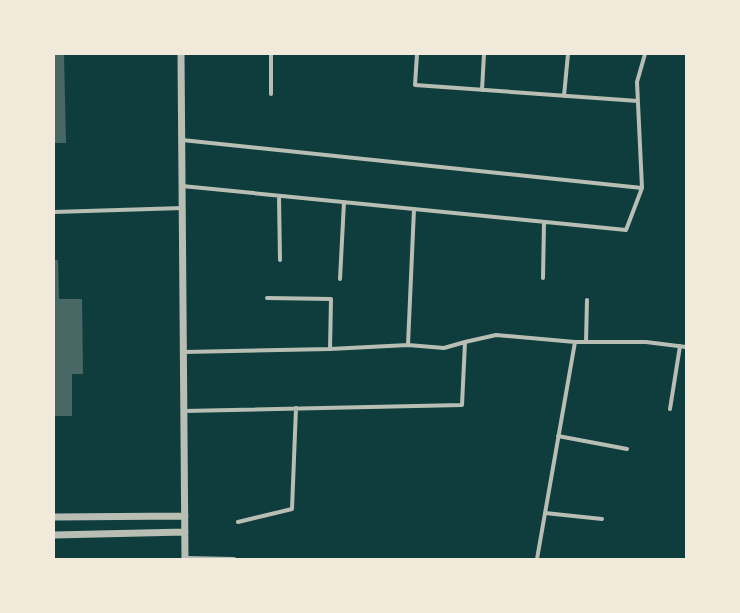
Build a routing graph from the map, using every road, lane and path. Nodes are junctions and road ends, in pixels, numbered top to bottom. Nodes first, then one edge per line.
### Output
1 (181, 54) edge
2 (271, 54) edge
3 (417, 54) edge
4 (484, 54) edge
5 (568, 54) edge
6 (645, 54) edge
7 (482, 90) junction
8 (271, 94) dead end
9 (564, 96) junction
10 (638, 101) junction
11 (182, 140) junction
12 (182, 186) junction
13 (642, 188) junction
14 (279, 196) junction
15 (344, 202) junction
16 (183, 208) junction
17 (414, 209) junction
18 (54, 212) edge
19 (544, 222) junction
20 (280, 260) dead end
21 (543, 278) dead end
22 (340, 280) dead end
23 (267, 298) dead end
24 (587, 300) dead end
25 (465, 342) junction
26 (575, 342) junction
27 (586, 342) junction
28 (408, 345) junction
29 (680, 346) junction
30 (686, 347) edge
31 (330, 349) junction
32 (184, 352) junction
33 (296, 408) junction
34 (670, 410) dead end
35 (184, 411) junction
36 (558, 436) junction
37 (627, 449) dead end
38 (545, 513) junction
39 (185, 516) junction
40 (54, 517) edge
41 (602, 519) dead end
42 (238, 522) dead end
43 (185, 532) junction
44 (54, 535) edge
45 (185, 558) edge
46 (234, 559) edge
47 (537, 559) edge

1 - 11 street
2 - 8 street
3 - 7 street
4 - 7 street
5 - 9 street
6 - 10 street
7 - 9 street
9 - 10 street
10 - 13 street
11 - 12 street
11 - 13 street
12 - 14 street
12 - 16 street
13 - 19 street
14 - 15 street
14 - 20 street
15 - 17 street
15 - 22 street
16 - 18 street
16 - 32 street
17 - 19 street
17 - 28 street
19 - 21 street
23 - 31 street
24 - 27 street
25 - 26 street
25 - 28 street
25 - 33 street
26 - 27 street
26 - 36 street
27 - 29 street
28 - 31 street
29 - 30 street
29 - 34 street
31 - 32 street
32 - 35 street
33 - 35 street
33 - 42 street
35 - 39 street
36 - 37 street
36 - 38 street
38 - 41 street
38 - 47 street
39 - 40 street
39 - 43 street
43 - 44 street
43 - 45 street
45 - 46 street

